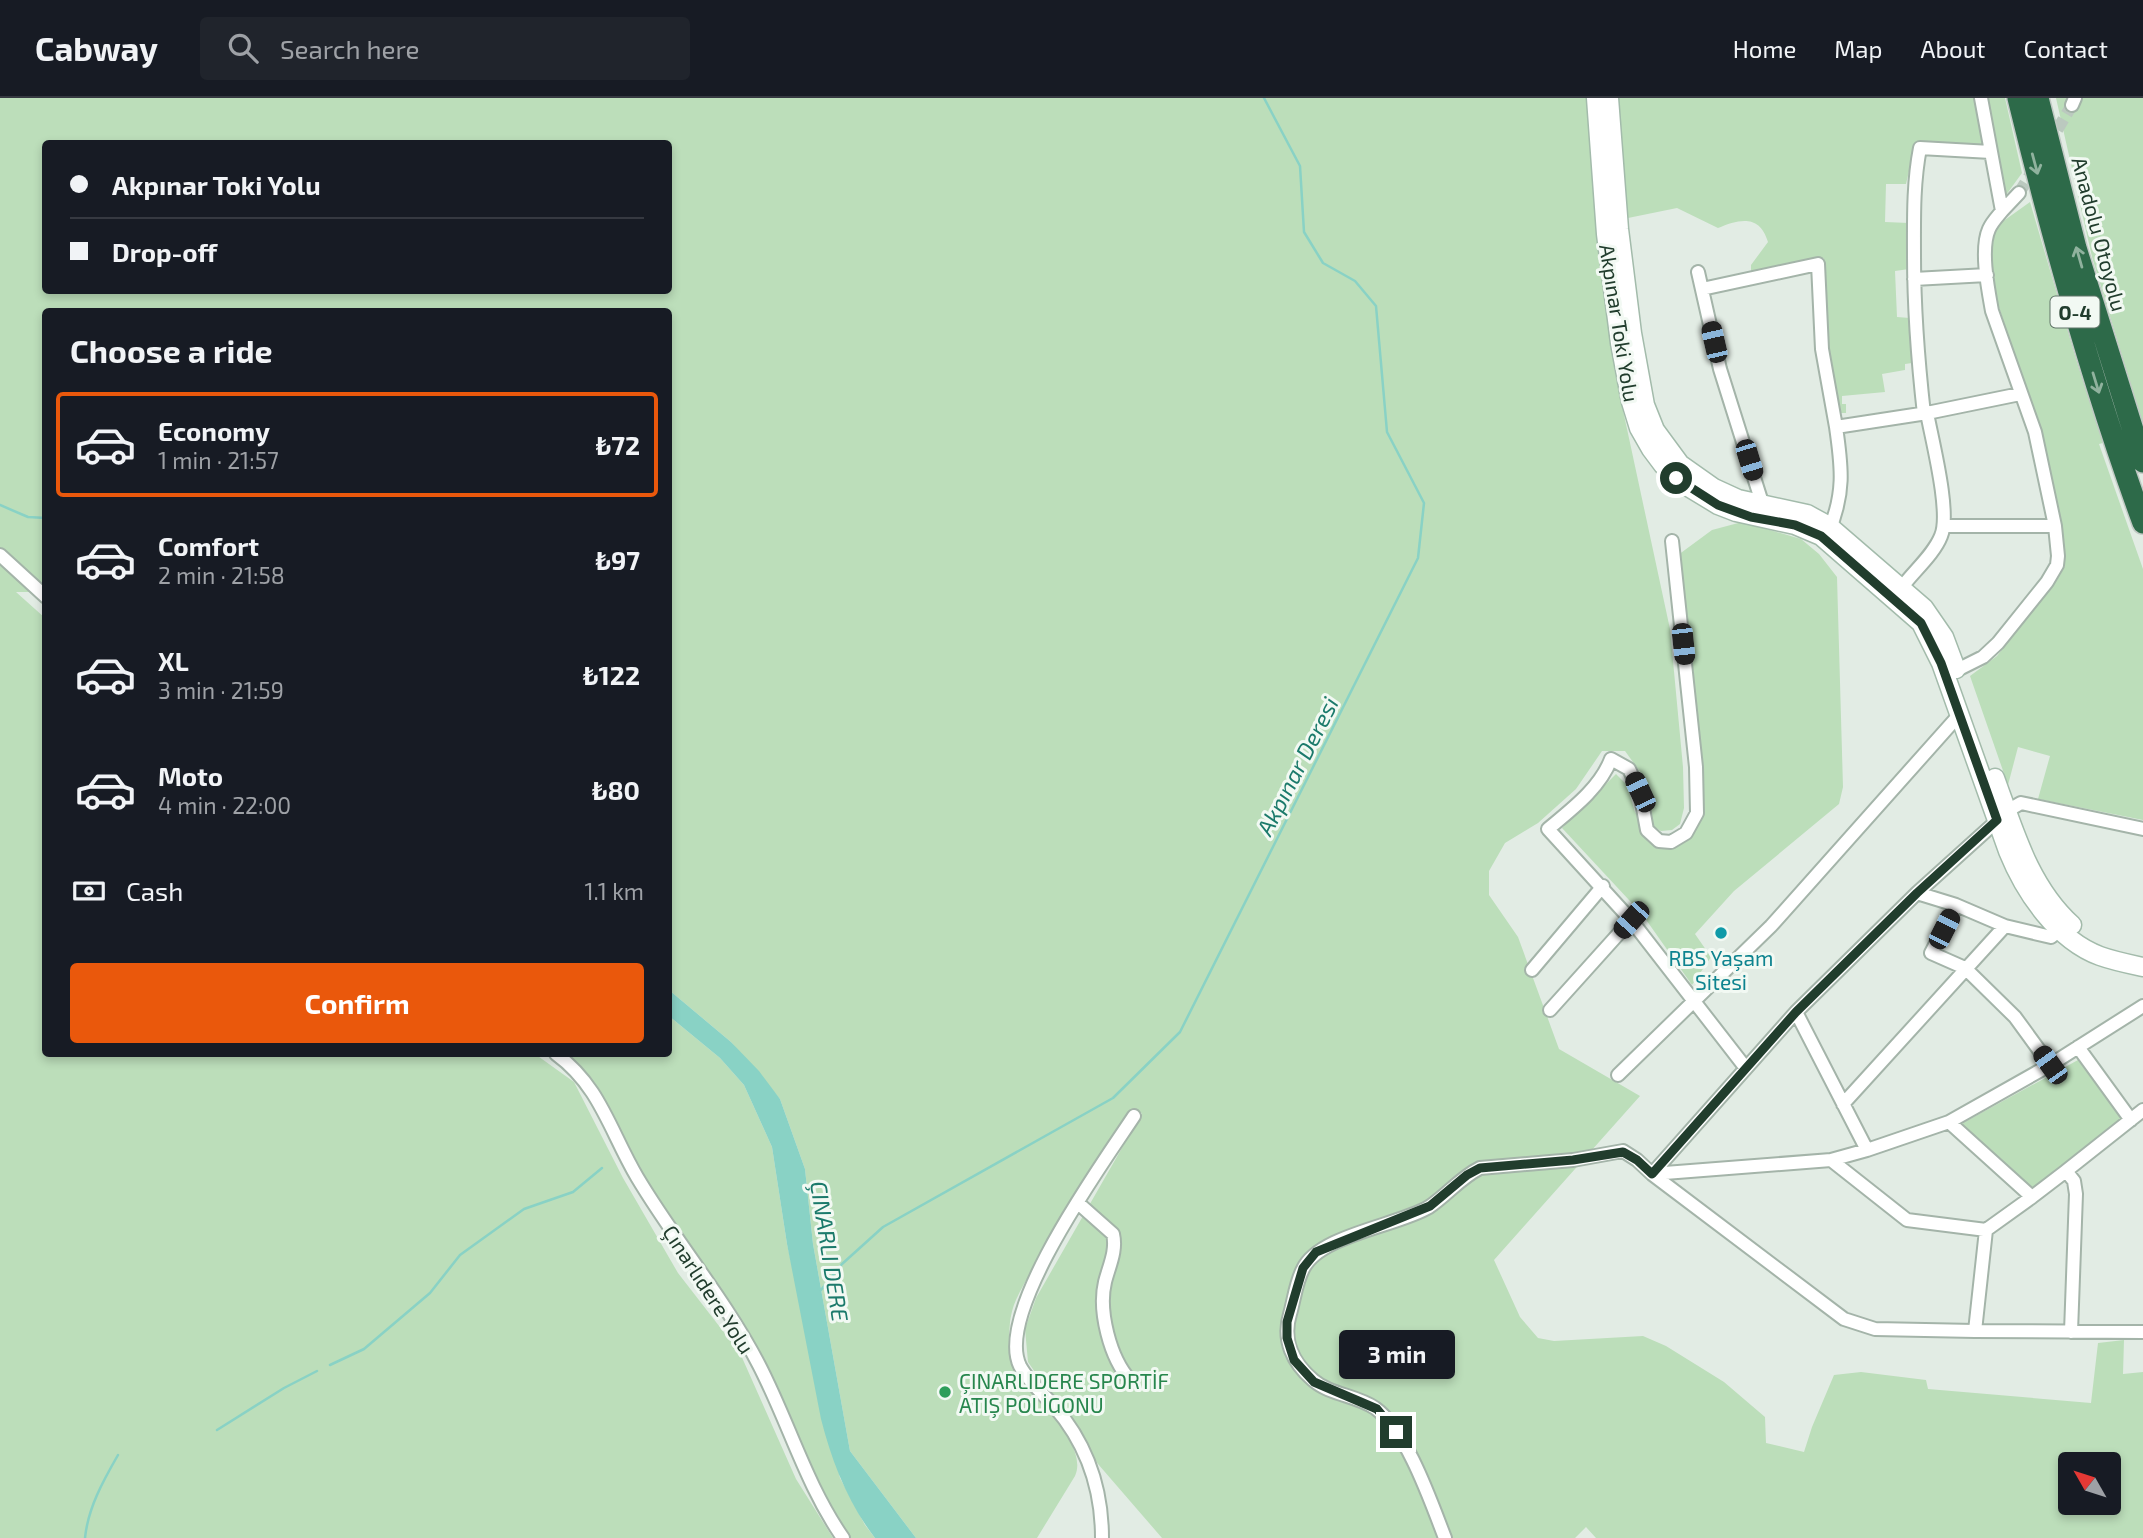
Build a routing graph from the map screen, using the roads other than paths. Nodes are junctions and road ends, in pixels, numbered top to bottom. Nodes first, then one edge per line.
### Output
1 (1596, 98) edge
2 (1609, 98) edge
3 (1981, 98) edge
4 (2018, 98) edge
5 (2038, 98) edge
6 (1991, 152) junction
7 (2019, 193) tunnel mouth
8 (2002, 211) junction
9 (1698, 272) dead end
10 (1987, 275) junction
11 (1914, 279) junction
12 (1702, 289) junction
13 (2020, 394) junction
14 (1925, 413) junction
15 (1836, 427) junction
16 (2143, 462) edge
17 (1763, 513) junction
18 (2143, 523) edge
19 (1944, 526) junction
20 (2055, 526) junction
21 (1828, 533) junction
22 (1672, 541) dead end
23 (0, 555) edge
24 (1902, 587) junction
25 (42, 593) edge
26 (1951, 673) junction
27 (1960, 714) junction
28 (2002, 815) junction
29 (2143, 828) edge
30 (1603, 887) junction
31 (1917, 893) junction
32 (1956, 905) junction
33 (1631, 920) junction
34 (2005, 926) junction
35 (2065, 926) junction
36 (2143, 956) edge
37 (2143, 967) edge
38 (1965, 968) junction
39 (1532, 970) dead end
40 (1694, 999) junction
41 (2143, 1006) edge
42 (1550, 1010) dead end
43 (1796, 1012) junction
44 (2078, 1047) junction
45 (560, 1057) edge
46 (2050, 1065) junction
47 (1745, 1067) junction
48 (1618, 1075) dead end
49 (1843, 1104) junction
50 (1133, 1116) dead end
51 (2139, 1117) edge
52 (1949, 1122) junction
53 (1867, 1150) junction
54 (1831, 1160) junction
55 (2066, 1171) junction
56 (1652, 1174) junction
57 (2032, 1196) junction
58 (1078, 1203) junction
59 (1986, 1230) junction
60 (1975, 1331) junction
61 (2071, 1332) junction
62 (2143, 1332) edge
63 (1130, 1380) dead end
64 (843, 1538) edge
65 (1102, 1538) edge
66 (1445, 1538) edge

1 - 17 main road, Akpınar Toki Yolu
2 - 17 main road, Akpınar Toki Yolu
3 - 6 street
4 -> 18 highway, O-4
16 -> 5 highway, Anadolu Otoyolu / O-4
6 - 8 street
6 - 11 street
7 - 8 street
8 - 10 street
9 - 12 street
10 - 11 street
10 - 13 street
11 - 14 street
12 - 15 street
12 - 17 street
13 - 14 street
13 - 20 street
14 - 15 street
14 - 19 street
15 - 21 street
17 - 21 main road
19 - 20 street
19 - 24 street
20 - 26 street
21 - 24 main road
21 - 26 main road
22 - 30 street
23 - 25 street
24 - 26 main road
26 - 27 main road
26 - 28 main road
27 - 28 main road
27 - 40 street
28 - 29 street
28 - 31 street
28 - 35 main road
30 - 33 street
30 - 39 street
31 - 32 street
31 - 43 street
32 - 34 street
32 - 38 street
33 - 40 street
33 - 42 street
34 - 35 street
34 - 38 street
35 - 36 main road
35 - 37 main road
38 - 46 street
38 - 49 street
40 - 47 street
40 - 48 street
41 - 44 street
43 - 47 street
43 - 49 street
44 - 46 street
44 - 51 street
45 - 64 street, Çınarlıdere Yolu
46 - 52 street
47 - 56 street
49 - 53 street
50 - 58 street
51 - 55 street
52 - 53 street
52 - 57 street
53 - 54 street
54 - 56 street
54 - 59 street
55 - 57 street
55 - 61 street
56 - 60 street
56 - 66 street
57 - 59 street
58 - 63 street
58 - 65 street
59 - 60 street
60 - 61 street
61 - 62 street

